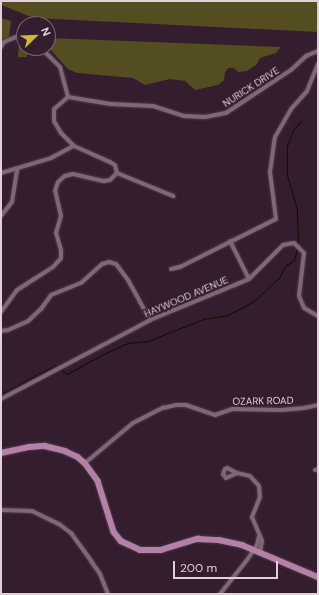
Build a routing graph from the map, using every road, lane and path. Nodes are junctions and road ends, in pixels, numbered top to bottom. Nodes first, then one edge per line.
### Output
1 (16, 37) edge
2 (1, 47) edge
3 (318, 51) edge
4 (49, 56) edge
5 (318, 64) edge
6 (68, 97) junction
7 (74, 146) junction
8 (17, 168) junction
9 (1, 173) edge
10 (117, 173) junction
11 (173, 196) dead end
12 (1, 216) edge
13 (230, 241) junction
14 (171, 269) dead end
15 (249, 279) junction
16 (1, 312) edge
17 (318, 316) edge
18 (150, 320) junction
19 (1, 331) edge
20 (1, 399) edge
21 (318, 405) edge
22 (1, 453) edge
23 (85, 463) junction
24 (237, 473) dead end
25 (1, 510) edge
26 (257, 551) junction
27 (318, 577) edge
28 (108, 594) edge
29 (220, 594) edge

1 - 2 street
3 - 6 street, NURICK DRIVE
4 - 6 street
5 - 13 street
6 - 7 street
7 - 8 street
7 - 10 street
8 - 9 street
8 - 12 street
10 - 11 street
10 - 16 street
13 - 14 street
13 - 15 street
15 - 17 street, HAYWOOD AVENUE
15 - 18 street, HAYWOOD AVENUE
18 - 19 street
18 - 20 street, HAYWOOD AVENUE
21 - 23 street, OZARK ROAD
22 - 23 main road
23 - 26 main road
24 - 26 street
25 - 28 street
26 - 27 main road
26 - 29 street

